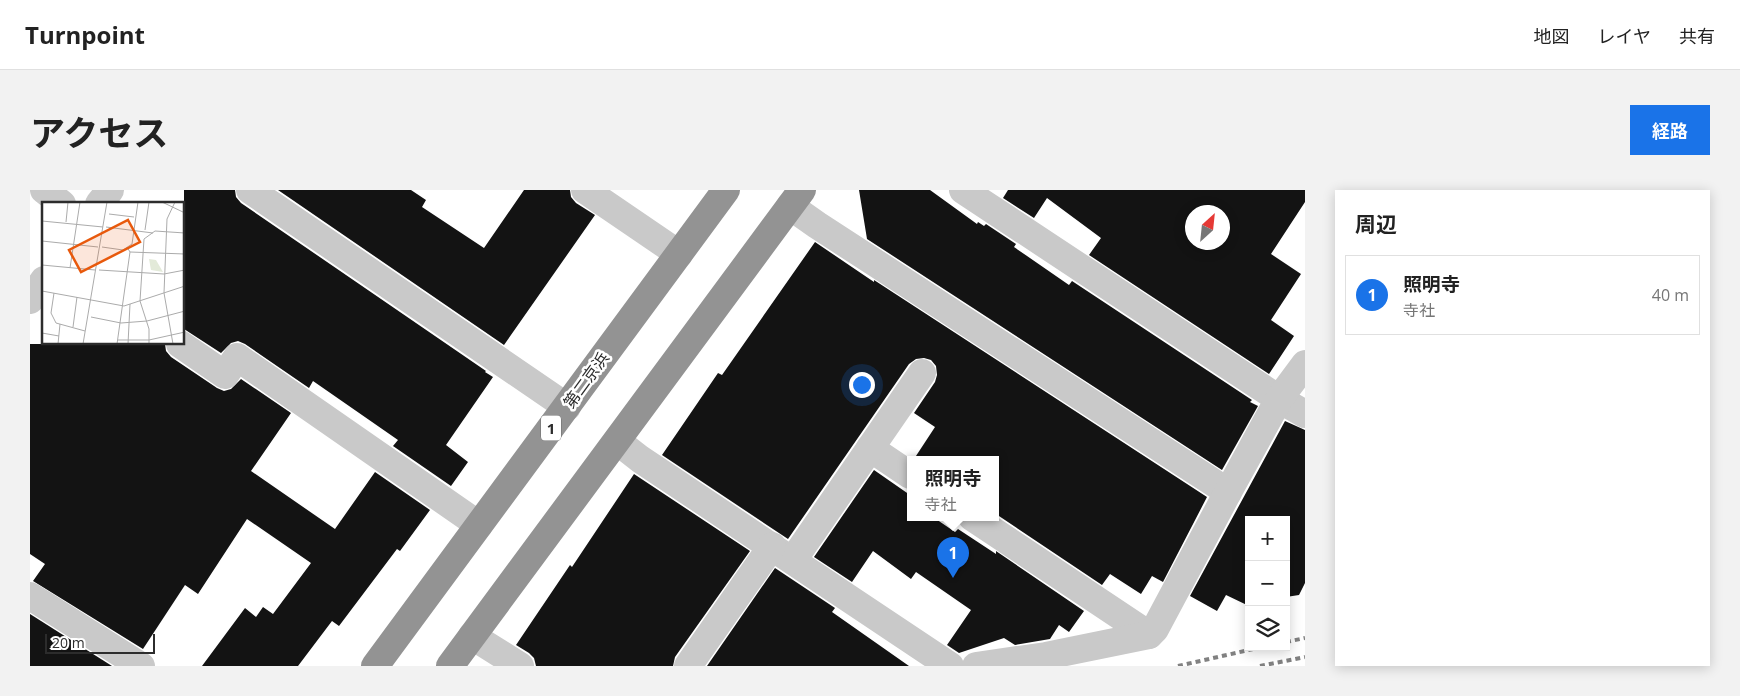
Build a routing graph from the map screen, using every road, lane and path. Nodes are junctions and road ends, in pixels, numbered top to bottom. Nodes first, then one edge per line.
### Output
1 (44, 190) edge
2 (110, 190) edge
3 (250, 190) edge
4 (585, 190) edge
5 (726, 190) edge
6 (963, 190) edge
7 (796, 198) edge
8 (59, 202) edge
9 (101, 202) edge
10 (679, 254) junction
11 (42, 283) edge
12 (30, 300) edge
13 (181, 345) edge
14 (1305, 364) edge
15 (922, 373) dead end
16 (1279, 399) junction
17 (566, 407) junction
18 (1305, 414) edge
19 (617, 441) junction
20 (870, 448) junction
21 (907, 473) edge
22 (1228, 492) junction
23 (978, 521) edge
24 (479, 525) junction
25 (783, 553) junction
26 (30, 596) edge
27 (1149, 635) junction
28 (472, 636) junction
29 (1047, 661) edge
30 (141, 666) edge
31 (374, 666) edge
32 (450, 666) edge
33 (520, 666) edge
34 (688, 666) edge
35 (950, 666) edge
36 (976, 666) edge

1 - 8 street
2 - 9 street
3 - 17 street
4 - 10 street
5 - 10 highway, 第二京浜 / 1
6 - 16 street
7 - 19 highway
7 - 22 street
10 - 17 highway, 第二京浜 / 1
11 - 12 street
13 - 24 street
14 - 16 street
15 - 20 street
16 - 18 street
16 - 22 street
17 - 24 highway, 第二京浜 / 1
19 - 25 street
19 - 28 highway
20 - 21 street
20 - 25 street
22 - 27 street
23 - 27 street
24 - 31 highway, 第二京浜 / 1
25 - 34 street
25 - 35 street
26 - 30 street
27 - 29 street
28 - 32 highway
28 - 33 street
29 - 36 street

